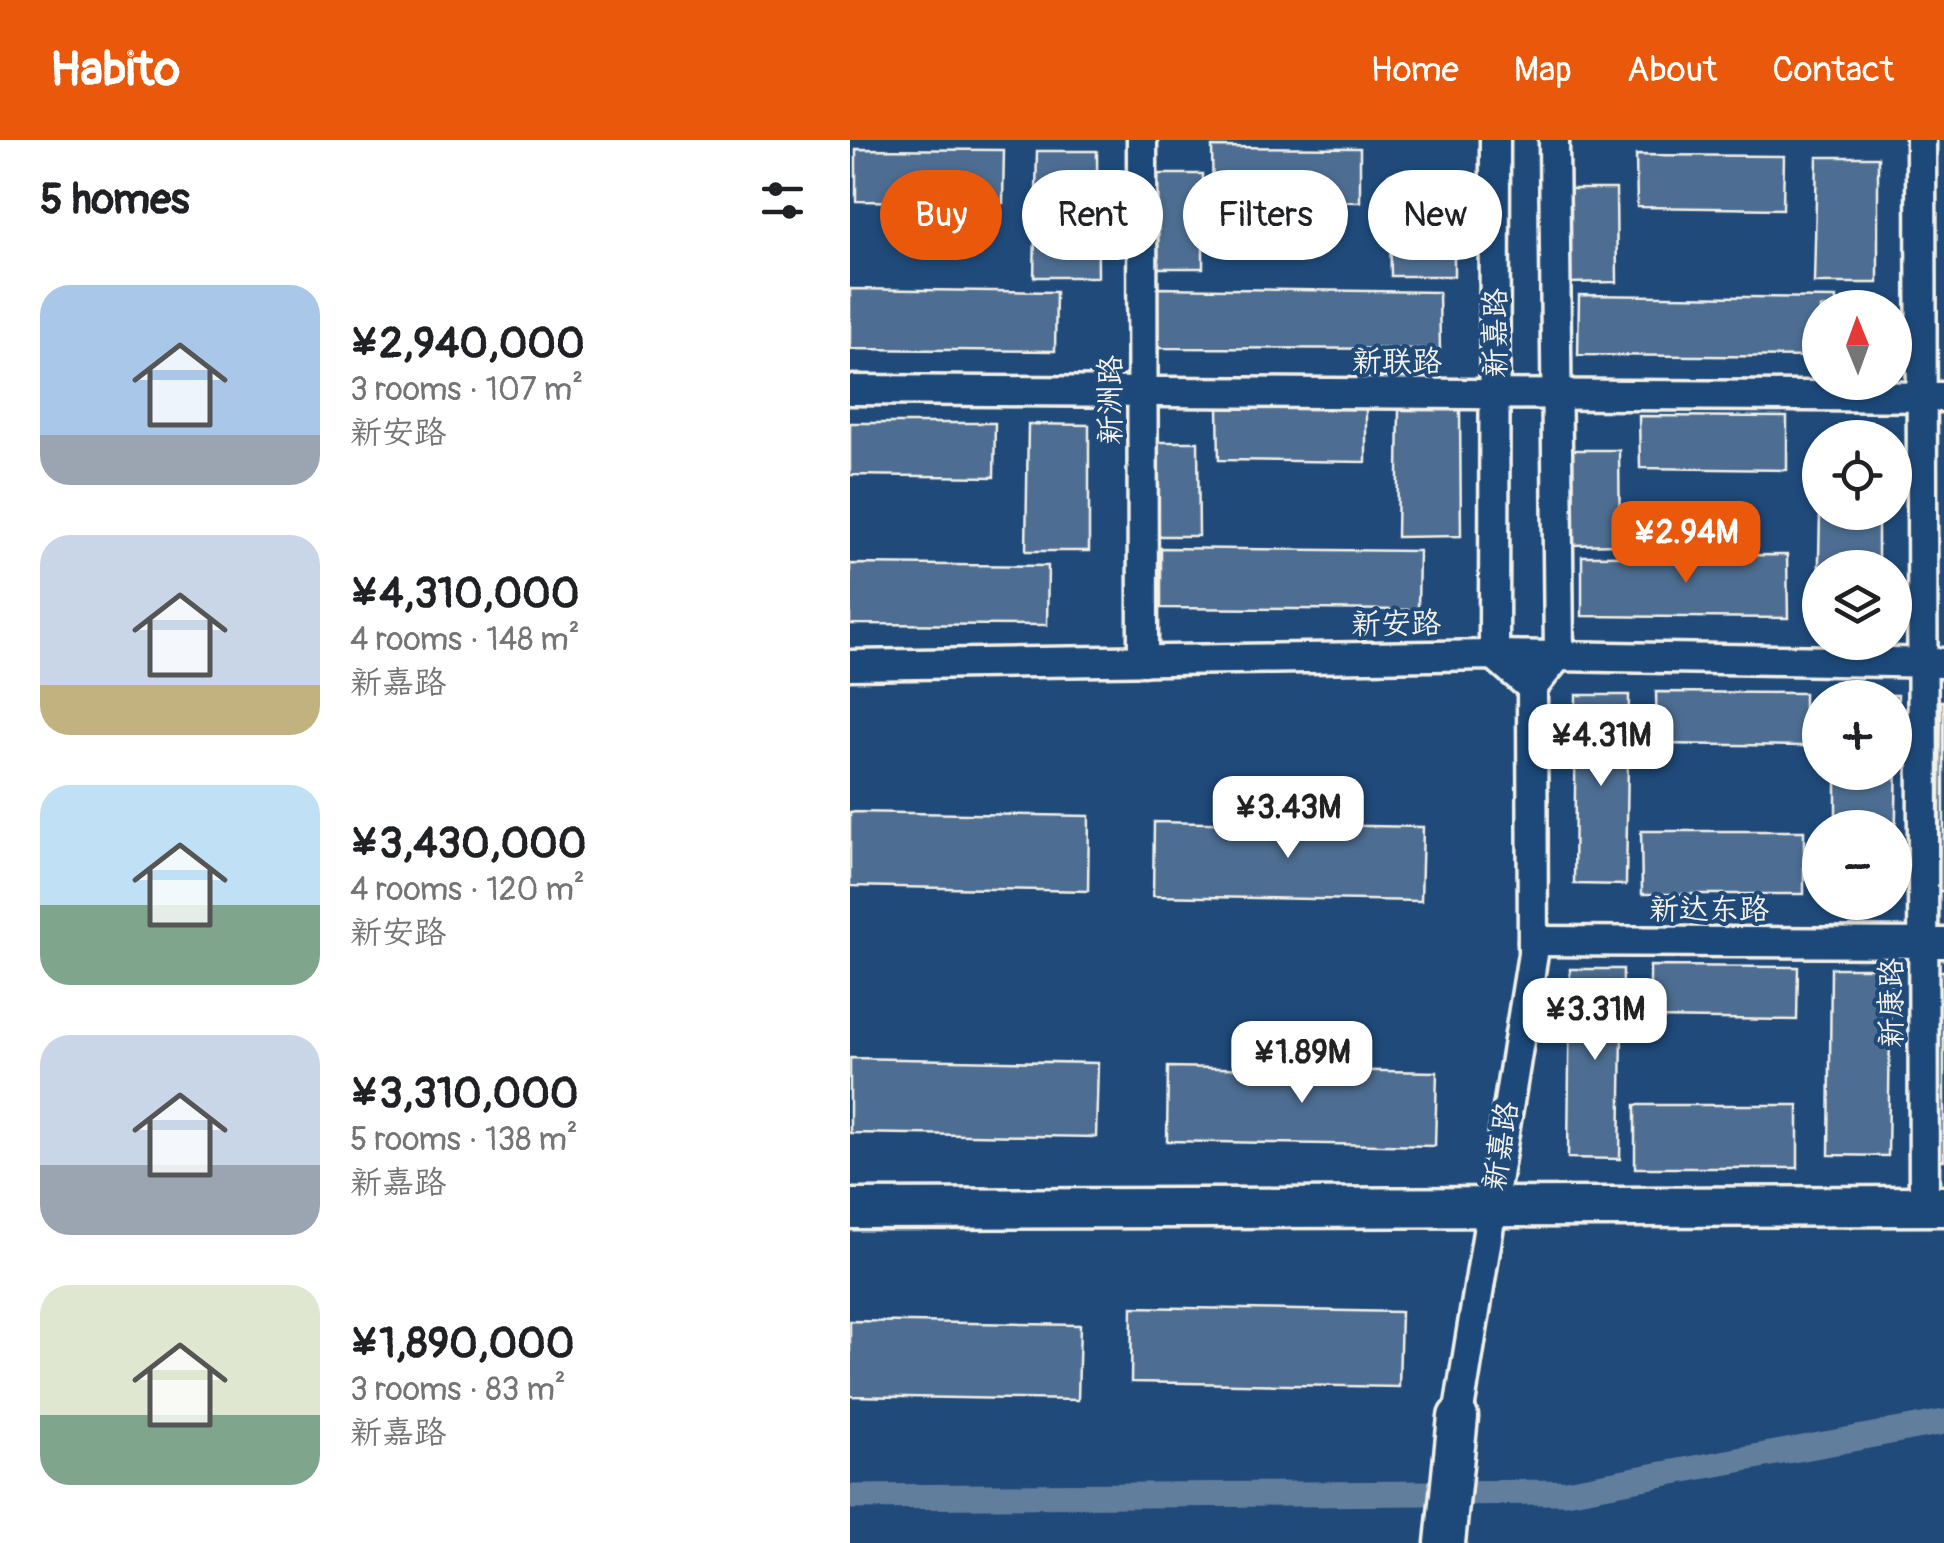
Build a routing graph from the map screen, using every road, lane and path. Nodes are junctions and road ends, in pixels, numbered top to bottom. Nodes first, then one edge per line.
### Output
1 (1142, 140) edge
2 (1495, 140) edge
3 (1554, 140) edge
4 (1921, 140) edge
5 (850, 390) edge
6 (1143, 392) junction
7 (1495, 394) junction
8 (1556, 394) junction
9 (1933, 397) edge
10 (1494, 655) junction
11 (1558, 655) junction
12 (1143, 661) junction
13 (1933, 662) edge
14 (850, 666) edge
15 (1532, 688) junction
16 (1533, 941) junction
17 (1934, 943) edge
18 (1934, 1206) edge
19 (1491, 1207) junction
20 (850, 1209) edge
21 (1458, 1417) joint
22 (1446, 1543) edge

1 - 6 street, 新洲路
2 - 7 street, 新嘉路
3 - 8 street, 新嘉路
4 - 9 street, 新康路
5 - 6 street, 新联路
6 - 7 street, 新联路
6 - 12 street, 新洲路
7 - 8 street, 新联路
7 - 10 street, 新嘉路
8 - 9 street, 新联路
8 - 11 street, 新嘉路
9 - 13 street, 新康路
10 - 11 street, 新安路
10 - 12 street, 新安路
10 - 15 street
11 - 13 street, 新安路
11 - 15 street
12 - 14 street, 新安路
13 - 17 street, 新康路
15 - 16 street, 新嘉路
16 - 17 street, 新达东路
16 - 19 street, 新嘉路
17 - 18 street, 新康路
18 - 19 street
19 - 20 street
19 - 21 street, 新嘉路
21 - 22 street, 新嘉路

